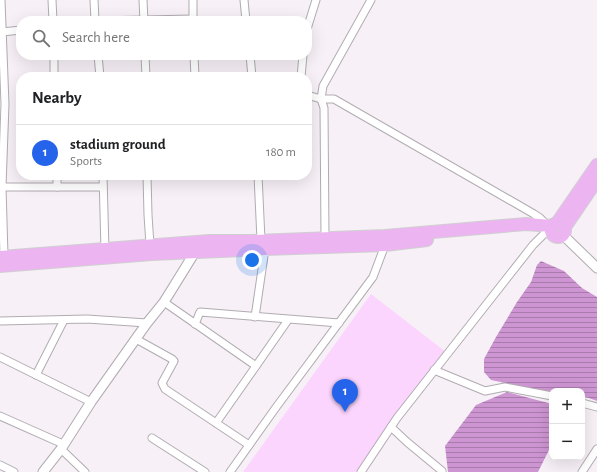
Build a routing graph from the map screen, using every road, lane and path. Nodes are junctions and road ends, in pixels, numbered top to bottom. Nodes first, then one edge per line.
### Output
1 (1, 0) edge
2 (52, 0) edge
3 (94, 0) edge
4 (143, 0) edge
5 (193, 0) edge
6 (244, 0) edge
7 (316, 0) edge
8 (371, 0) edge
9 (53, 16) edge
10 (95, 16) edge
11 (144, 16) edge
12 (193, 16) edge
13 (246, 16) edge
14 (311, 16) edge
15 (16, 31) edge
16 (2, 32) junction
17 (54, 60) edge
18 (98, 60) edge
19 (145, 60) edge
20 (194, 60) edge
21 (250, 60) edge
22 (303, 60) edge
23 (1, 61) edge
24 (54, 72) edge
25 (100, 72) edge
26 (146, 72) edge
27 (195, 72) edge
28 (252, 72) edge
29 (301, 72) edge
30 (312, 97) edge
31 (321, 99) junction
32 (597, 164) edge
33 (57, 180) edge
34 (103, 180) edge
35 (147, 180) edge
36 (258, 180) edge
37 (596, 183) edge
38 (2, 187) junction
39 (57, 187) junction
40 (103, 187) junction
41 (554, 229) junction
42 (325, 238) junction
43 (150, 245) junction
44 (263, 245) junction
45 (385, 245) junction
46 (196, 247) junction
47 (104, 253) junction
48 (1, 259) edge
49 (597, 268) edge
50 (164, 302) junction
51 (255, 317) junction
52 (64, 320) junction
53 (288, 320) junction
54 (0, 321) edge
55 (147, 323) junction
56 (339, 323) junction
57 (195, 324) junction
58 (136, 339) junction
59 (0, 357) edge
60 (256, 366) junction
61 (434, 370) junction
62 (36, 375) junction
63 (549, 395) edge
64 (91, 402) junction
65 (585, 404) edge
66 (597, 406) edge
67 (0, 416) edge
68 (216, 423) junction
69 (391, 427) junction
70 (152, 438) dead end
71 (249, 445) junction
72 (62, 446) junction
73 (597, 449) edge
74 (0, 465) edge
75 (442, 470) dead end
76 (14, 472) edge
77 (43, 472) edge
78 (85, 472) edge
79 (205, 472) edge
80 (230, 472) edge
81 (362, 472) edge
82 (582, 472) edge

1 - 16 street
2 - 9 street
3 - 10 street
4 - 11 street
5 - 12 street
6 - 13 street
7 - 14 street
8 - 31 street
15 - 16 street
16 - 23 street
17 - 24 street
18 - 25 street
19 - 26 street
20 - 27 street
21 - 28 street
22 - 29 street
23 - 38 street
30 - 31 street
31 - 41 street
31 - 42 street
32 - 41 main road
33 - 39 street
34 - 40 street
35 - 43 street
36 - 44 street
37 - 41 main road
38 - 39 street
38 - 48 street
39 - 40 street
40 - 47 street
41 - 42 main road
41 - 45 main road
41 - 49 street
41 - 61 street
42 - 44 main road
43 - 46 main road
43 - 47 main road
44 - 45 main road
44 - 46 main road
44 - 51 street
45 - 56 street
46 - 47 main road
46 - 50 street
47 - 48 main road
50 - 55 street
50 - 57 street
51 - 53 street
51 - 57 street
52 - 54 street
52 - 55 street
52 - 62 street
53 - 56 street
53 - 60 street
55 - 58 street
56 - 71 street
57 - 60 street
58 - 64 street
58 - 68 street
59 - 62 street
60 - 68 street
61 - 63 street
61 - 69 street
62 - 64 street
64 - 72 street
65 - 66 street
67 - 72 street
68 - 71 street
69 - 75 street
69 - 81 street
70 - 79 street
71 - 80 street
72 - 77 street
72 - 78 street
73 - 82 street
74 - 76 street

